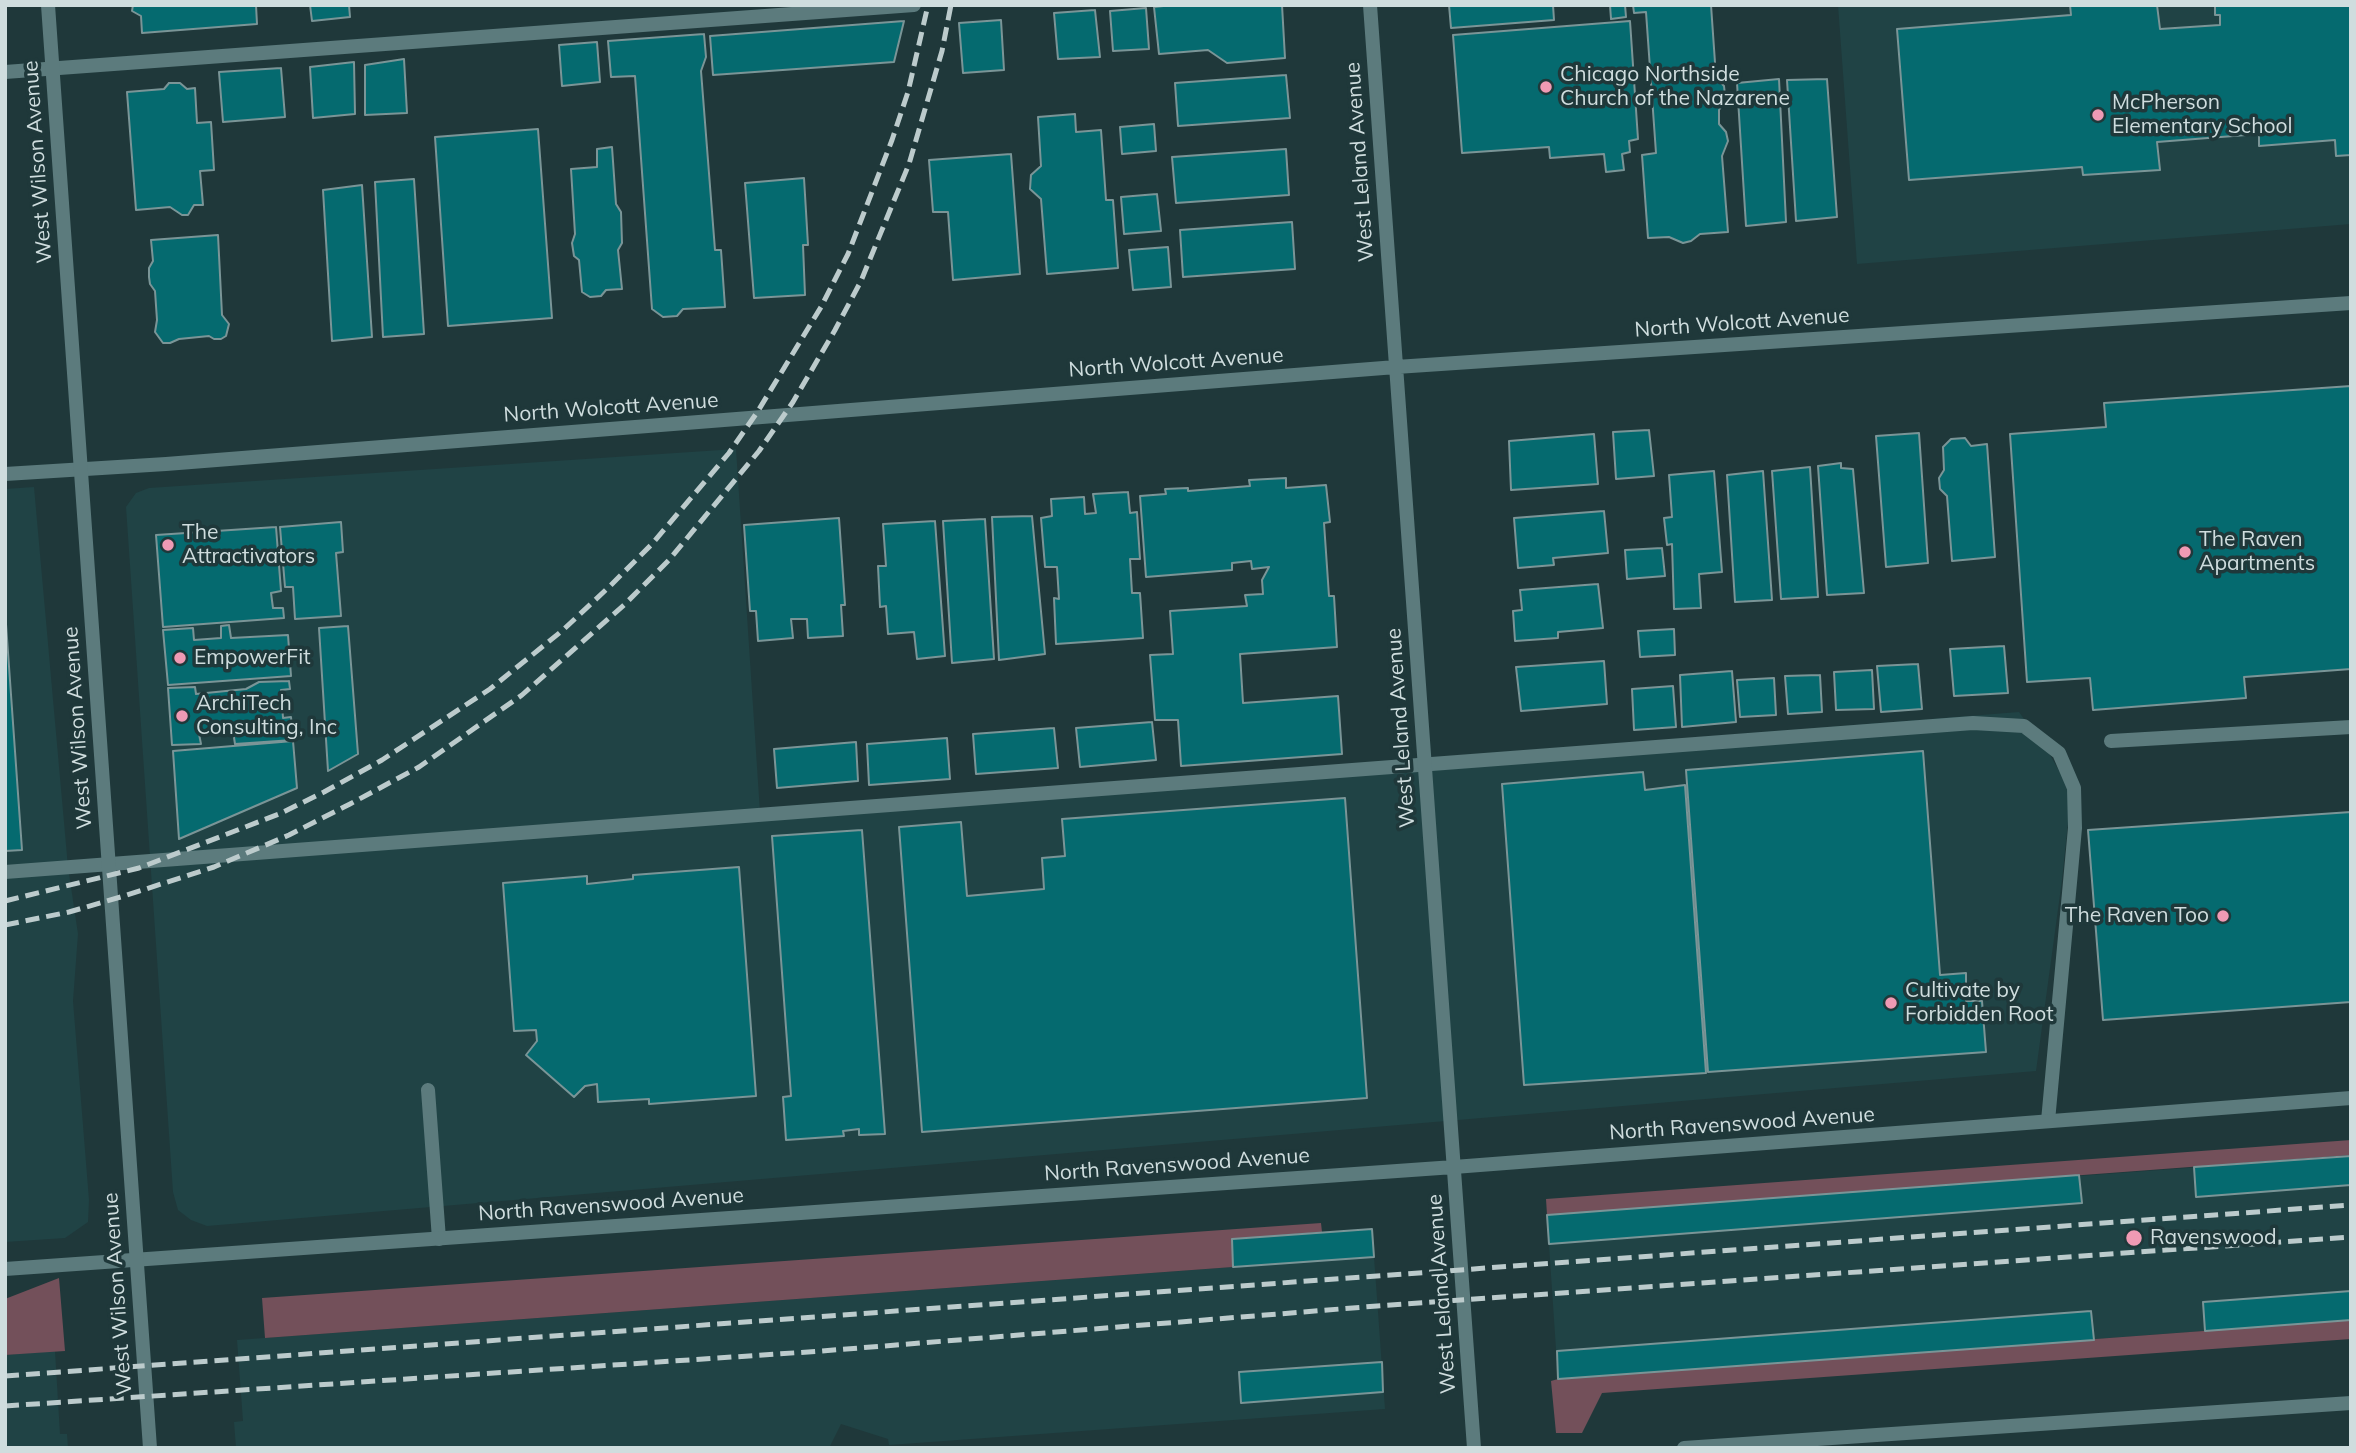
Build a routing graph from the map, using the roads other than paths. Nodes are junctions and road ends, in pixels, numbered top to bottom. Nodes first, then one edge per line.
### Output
1 (48, 5) edge
2 (914, 5) edge
3 (1370, 5) edge
4 (53, 69) junction
5 (5, 72) edge
6 (2351, 303) edge
7 (1396, 367) junction
8 (81, 469) junction
9 (5, 474) edge
10 (2351, 727) edge
11 (2111, 741) dead end
12 (1425, 764) junction
13 (109, 864) junction
14 (5, 872) edge
15 (428, 1090) dead end
16 (2351, 1098) edge
17 (2048, 1121) junction
18 (1454, 1167) junction
19 (439, 1239) junction
20 (137, 1260) junction
21 (5, 1269) edge
22 (2351, 1403) edge
23 (150, 1448) edge
24 (1474, 1448) edge
25 (1684, 1448) edge

1 - 4 street, West Wilson Avenue
2 - 4 street
3 - 7 street, West Leland Avenue
4 - 5 street
4 - 8 street, West Wilson Avenue
6 - 7 street, North Wolcott Avenue
7 - 8 street, North Wolcott Avenue
7 - 12 street, West Leland Avenue
8 - 9 street, North Wolcott Avenue
8 - 13 street, West Wilson Avenue
10 - 11 street
12 - 13 street
12 - 17 street
12 - 18 street, West Leland Avenue
13 - 14 street
13 - 20 street, West Wilson Avenue
15 - 19 street
16 - 17 street, North Ravenswood Avenue
17 - 18 street, North Ravenswood Avenue
18 - 19 street, North Ravenswood Avenue
18 - 24 street, West Leland Avenue
19 - 20 street, North Ravenswood Avenue
20 - 21 street, North Ravenswood Avenue
20 - 23 street, West Wilson Avenue
22 - 25 street

